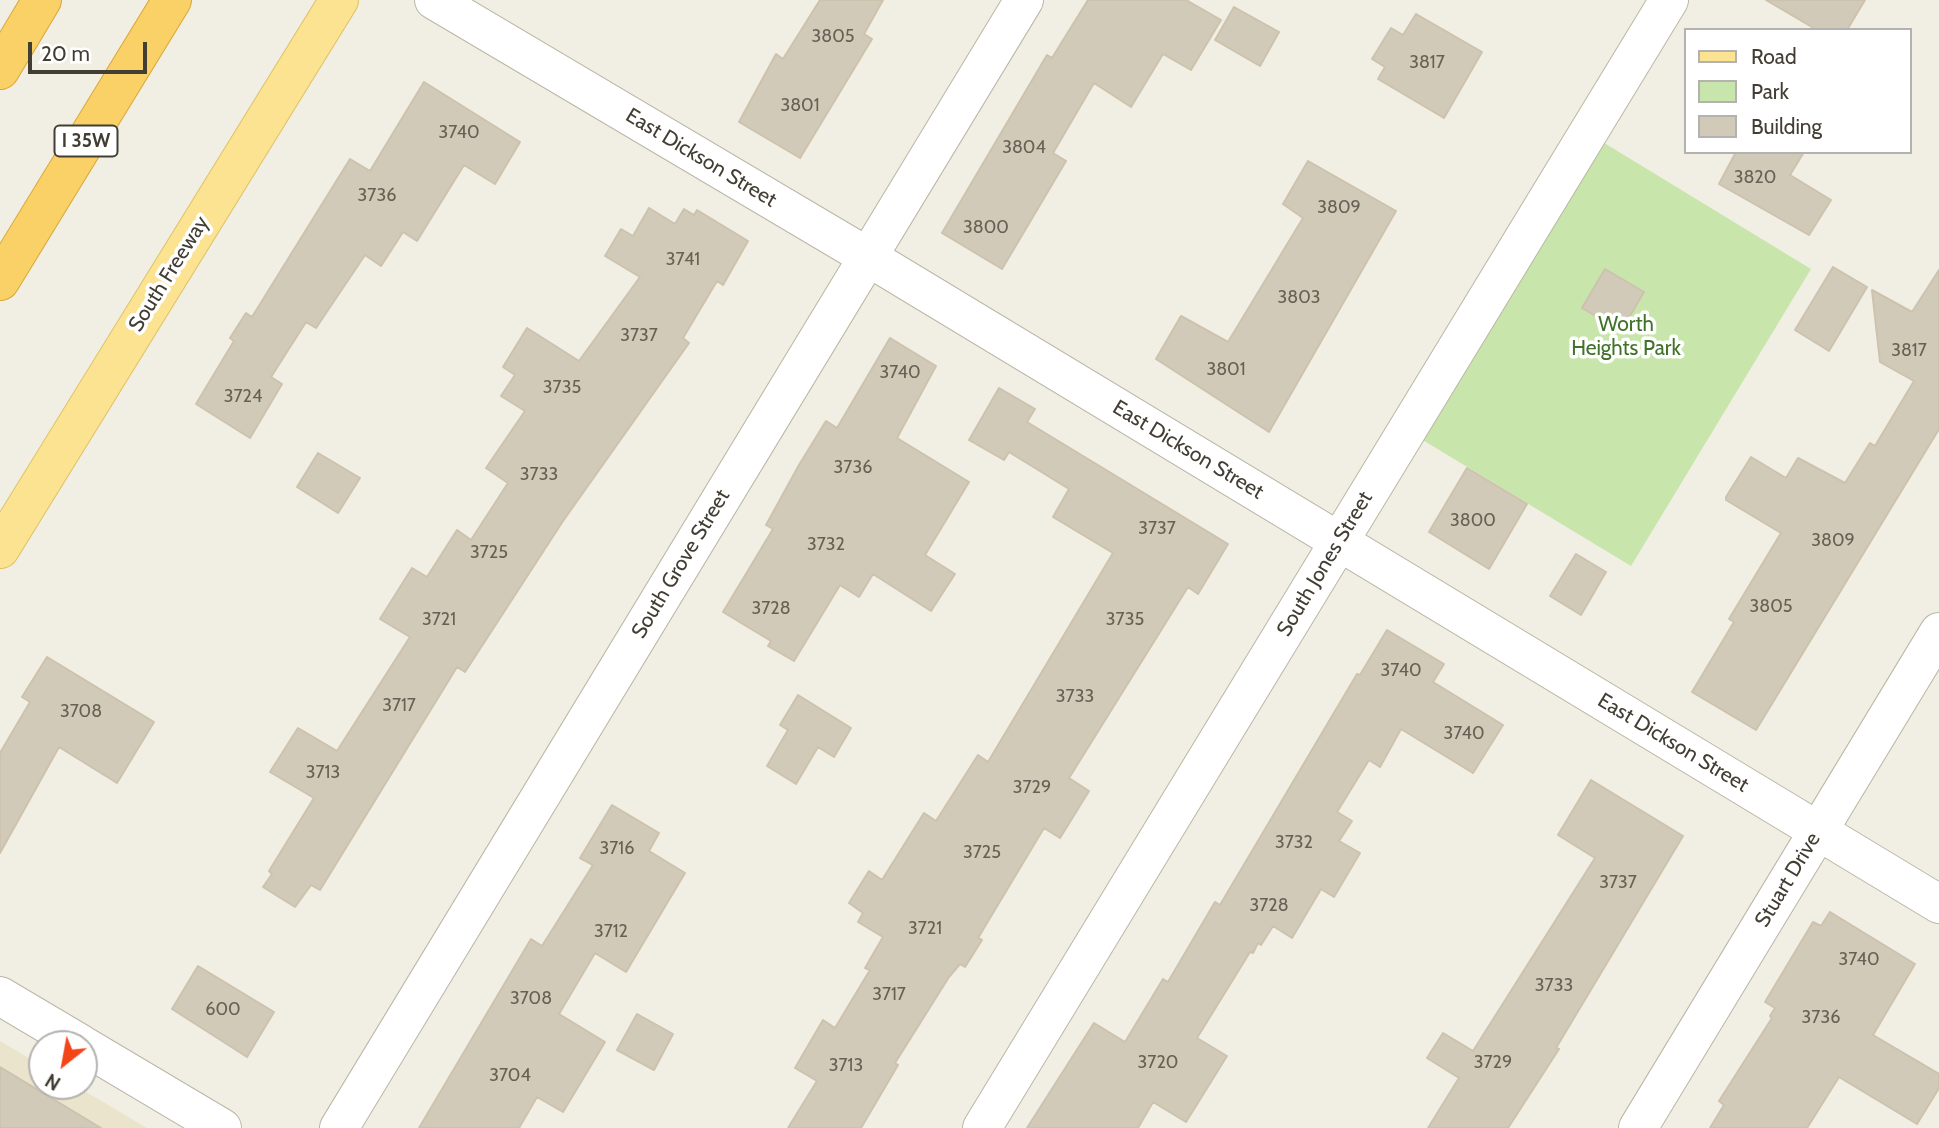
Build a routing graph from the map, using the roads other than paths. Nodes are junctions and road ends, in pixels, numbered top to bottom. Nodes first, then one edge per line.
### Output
1 (41, 0) edge
2 (172, 0) edge
3 (339, 0) edge
4 (434, 0) edge
5 (1024, 0) edge
6 (1669, 0) edge
7 (0, 71) edge
8 (868, 257) junction
9 (0, 281) edge
10 (1339, 541) junction
11 (0, 549) edge
12 (1939, 632) edge
13 (1818, 831) junction
14 (1939, 904) edge
15 (0, 996) edge
16 (58, 1030) edge
17 (98, 1054) edge
18 (222, 1128) edge
19 (339, 1128) edge
20 (982, 1128) edge
21 (1638, 1128) edge

1 - 7 highway
2 - 9 highway, I 35W
3 - 11 main road, South Freeway
4 - 8 street, East Dickson Street
5 - 8 street, South Grove Street
6 - 10 street, South Jones Street
8 - 10 street, East Dickson Street
8 - 19 street, South Grove Street
10 - 13 street, East Dickson Street
10 - 20 street, South Jones Street
12 - 13 street, Stuart Drive
13 - 14 street, East Dickson Street
13 - 21 street, Stuart Drive
15 - 16 street
17 - 18 street

